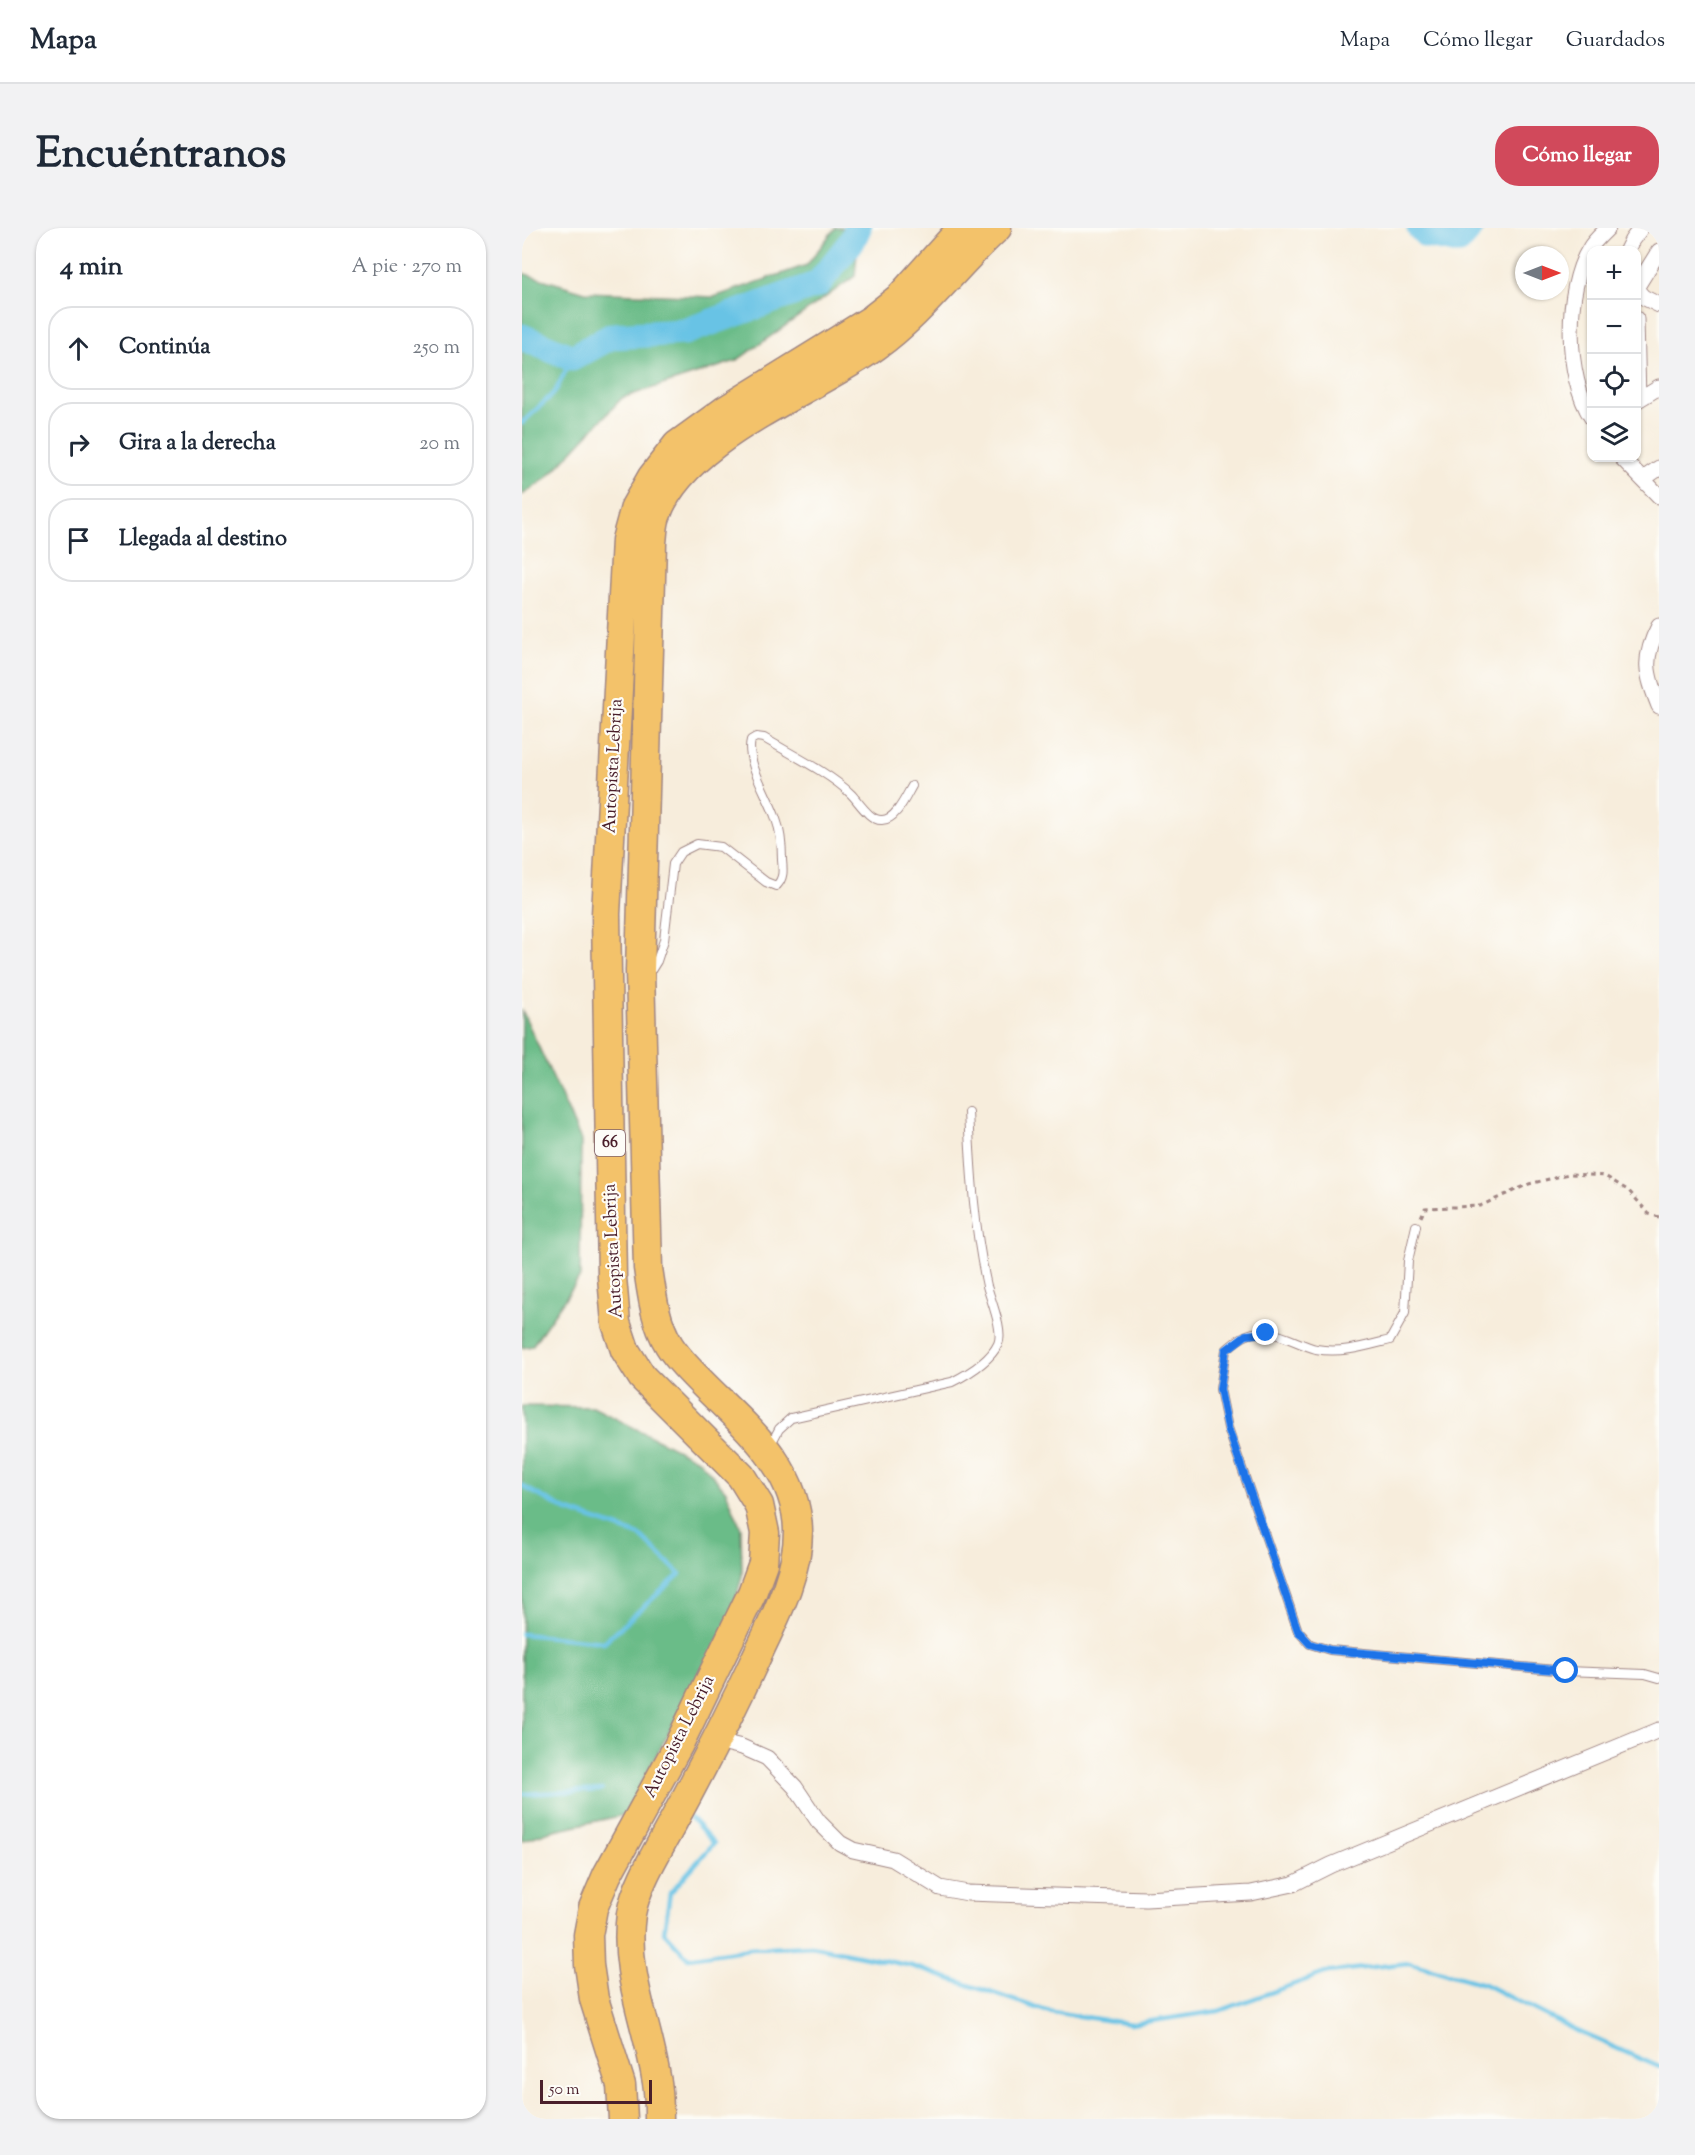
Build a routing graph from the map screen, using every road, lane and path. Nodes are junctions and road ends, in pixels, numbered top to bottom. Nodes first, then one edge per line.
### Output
1 (962, 228) edge
2 (997, 228) edge
3 (1608, 228) edge
4 (1641, 228) edge
5 (1629, 246) edge
6 (1659, 251) edge
7 (1641, 281) edge
8 (1641, 295) edge
9 (1659, 305) edge
10 (1659, 387) edge
11 (1641, 398) edge
12 (1588, 408) edge
13 (1626, 462) edge
14 (1659, 468) edge
15 (1643, 480) junction
16 (1659, 496) edge
17 (1659, 626) edge
18 (1659, 706) edge
19 (912, 786) dead end
20 (640, 971) junction
21 (968, 1112) dead end
22 (1659, 1217) edge
23 (1416, 1226) joint
24 (768, 1450) junction
25 (1659, 1678) edge
26 (1659, 1730) edge
27 (717, 1741) junction
28 (623, 2119) edge
29 (659, 2119) edge

1 - 28 highway, Autopista Lebrija / 66
2 - 20 highway, Autopista Lebrija / 66
3 - 12 street
4 - 5 street
6 - 7 street
8 - 9 street
10 - 11 street
13 - 15 street
14 - 15 street
15 - 16 street
17 - 18 street
19 - 20 lane
20 - 24 highway, Autopista Lebrija / 66
21 - 24 lane
22 - 23 path
23 - 25 lane
24 - 27 highway, Autopista Lebrija / 66
26 - 27 street
27 - 29 highway, Autopista Lebrija / 66

